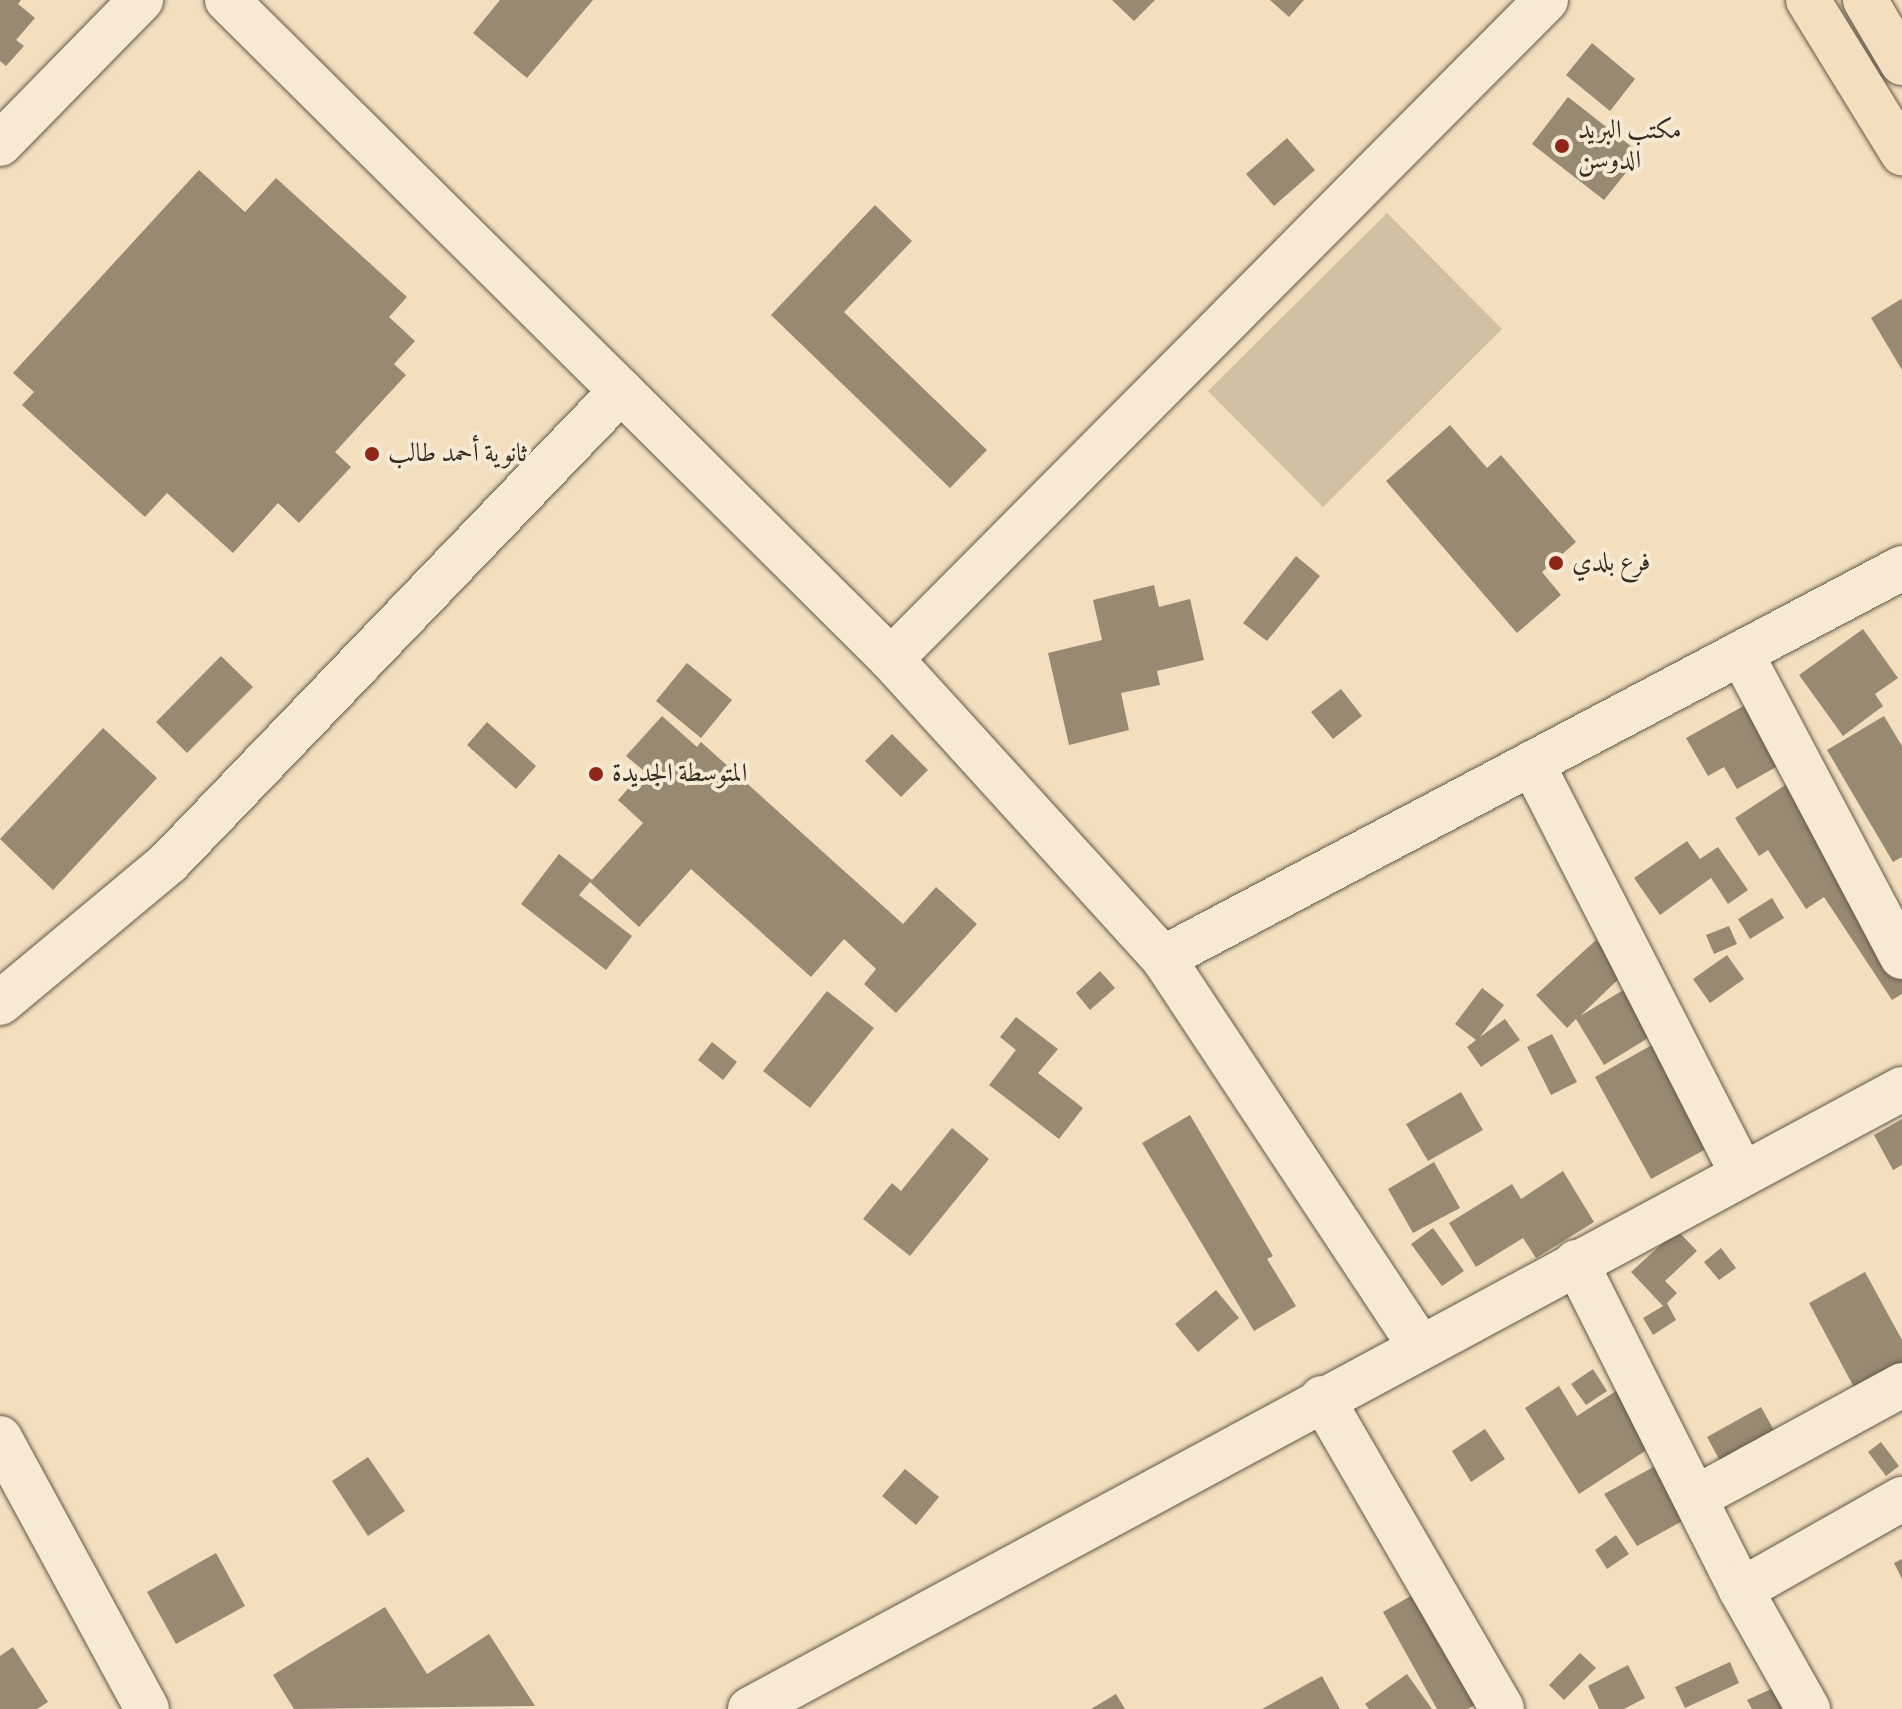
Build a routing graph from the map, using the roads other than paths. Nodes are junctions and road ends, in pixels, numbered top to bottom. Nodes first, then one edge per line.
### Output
1 (141, 0) edge
2 (227, 0) edge
3 (1546, 0) edge
4 (1808, 0) edge
5 (1865, 0) edge
6 (1902, 63) edge
7 (0, 144) edge
8 (1902, 153) edge
9 (621, 391) junction
10 (1902, 568) edge
11 (1741, 653) junction
12 (891, 659) junction
13 (1532, 763) junction
14 (1902, 957) edge
15 (1163, 958) junction
16 (0, 1003) edge
17 (1902, 1089) edge
18 (1742, 1174) junction
19 (1576, 1262) junction
20 (1419, 1345) junction
21 (1902, 1385) edge
22 (1322, 1398) junction
23 (0, 1438) edge
24 (1695, 1498) junction
25 (1902, 1499) edge
26 (1741, 1590) junction
27 (147, 1709) edge
28 (750, 1709) edge
29 (1502, 1709) edge
30 (1808, 1709) edge

1 - 7 street
2 - 9 street
3 - 12 street
4 - 8 main road
5 - 6 main road
9 - 12 street
9 - 16 street
10 - 11 street
11 - 13 street
11 - 14 street
12 - 15 street
13 - 15 street
13 - 18 street
15 - 20 street
17 - 18 street
18 - 19 street
19 - 20 street
19 - 24 street
20 - 22 street
21 - 24 street
22 - 28 street
22 - 29 street
23 - 27 street
24 - 26 street
25 - 26 street
26 - 30 street

